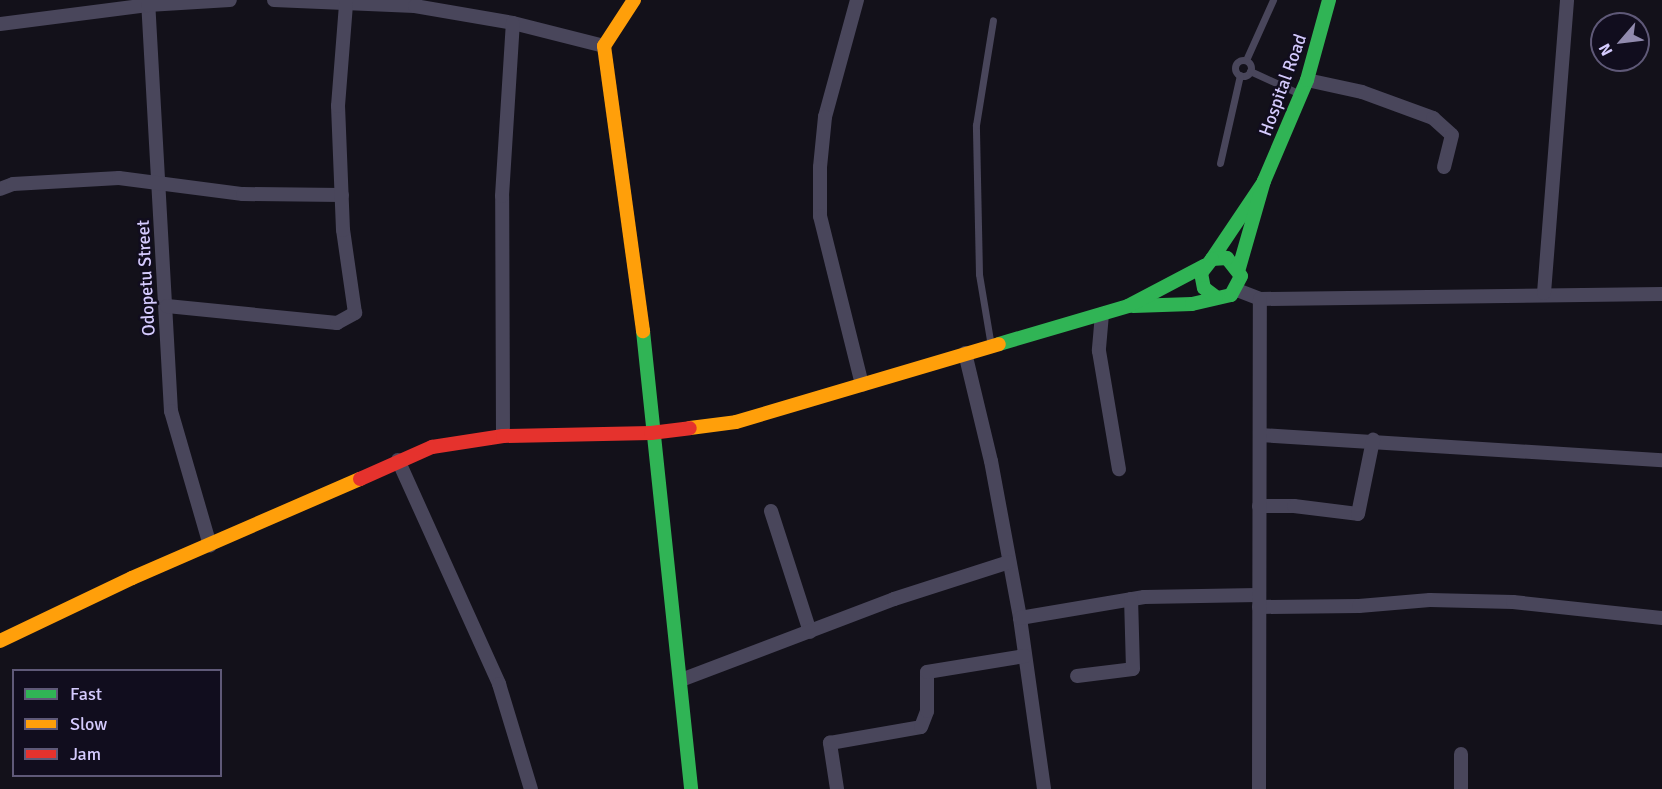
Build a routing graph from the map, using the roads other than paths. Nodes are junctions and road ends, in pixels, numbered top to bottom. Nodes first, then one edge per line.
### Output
1 (230, 0) edge
2 (274, 0) edge
3 (634, 0) edge
4 (857, 0) edge
5 (1274, 0) edge
6 (1329, 0) edge
7 (1567, 0) edge
8 (148, 2) edge
9 (346, 4) junction
10 (993, 20) dead end
11 (513, 23) junction
12 (0, 24) edge
13 (604, 46) junction
14 (1246, 60) junction
15 (1251, 71) junction
16 (1240, 75) junction
17 (1307, 80) junction
18 (1301, 95) junction
19 (1220, 163) dead end
20 (1444, 167) dead end
21 (1264, 181) junction
22 (159, 182) junction
23 (0, 189) edge
24 (342, 195) junction
25 (1208, 263) junction
26 (1239, 268) junction
27 (1237, 290) junction
28 (1544, 293) junction
29 (1662, 294) edge
30 (1216, 297) junction
31 (1260, 299) junction
32 (167, 306) junction
33 (1128, 306) junction
34 (1102, 314) junction
35 (991, 346) junction
36 (965, 353) junction
37 (862, 385) junction
38 (651, 433) junction
39 (1260, 435) junction
40 (503, 436) junction
41 (1373, 440) junction
42 (398, 460) junction
43 (1662, 460) edge
44 (1119, 469) dead end
45 (1259, 506) junction
46 (771, 511) dead end
47 (210, 545) junction
48 (1009, 562) junction
49 (1131, 599) junction
50 (1259, 601) junction
51 (1020, 618) junction
52 (1662, 618) edge
53 (810, 632) junction
54 (0, 641) edge
55 (1025, 656) junction
56 (1077, 676) dead end
57 (681, 680) junction
58 (1461, 754) dead end
59 (531, 789) edge
60 (691, 789) edge
61 (837, 789) edge
62 (1044, 789) edge
63 (1259, 789) edge
64 (1461, 789) edge

1 - 8 street
2 - 9 street
3 - 13 street
4 - 37 street
5 - 14 lane
6 - 17 street, Hospital Road
7 - 28 street
8 - 12 street
8 - 22 street, Odopetu Street
9 - 11 street
9 - 24 street
10 - 35 lane
11 - 13 street
11 - 40 street
13 - 38 street
14 - 15 lane
14 - 16 lane
15 - 16 lane
15 - 18 lane
16 - 19 lane
17 - 18 street, Hospital Road
17 - 20 street
18 - 21 street, Hospital Road
21 - 25 street
21 - 26 street
22 - 23 street
22 - 24 street
22 - 32 street, Odopetu Street
24 - 32 street
25 - 26 street
25 - 30 street
25 - 33 street
26 - 27 street
27 - 30 street
27 - 31 street
28 - 29 street
28 - 31 street
30 - 33 street
31 - 39 street
32 - 47 street, Odopetu Street
33 - 34 street
34 - 35 street
34 - 44 street
35 - 36 street
36 - 37 street
36 - 48 street
37 - 38 street
38 - 40 street
38 - 57 street
39 - 41 street
39 - 45 street
40 - 42 street
41 - 43 street
41 - 45 street
42 - 47 street
42 - 59 street
45 - 50 street
46 - 53 street
47 - 54 street
48 - 51 street
48 - 53 street
49 - 50 street
49 - 51 street
49 - 56 street
50 - 52 street
50 - 63 street
51 - 55 street
53 - 57 street
55 - 61 street
55 - 62 street
57 - 60 street
58 - 64 street

